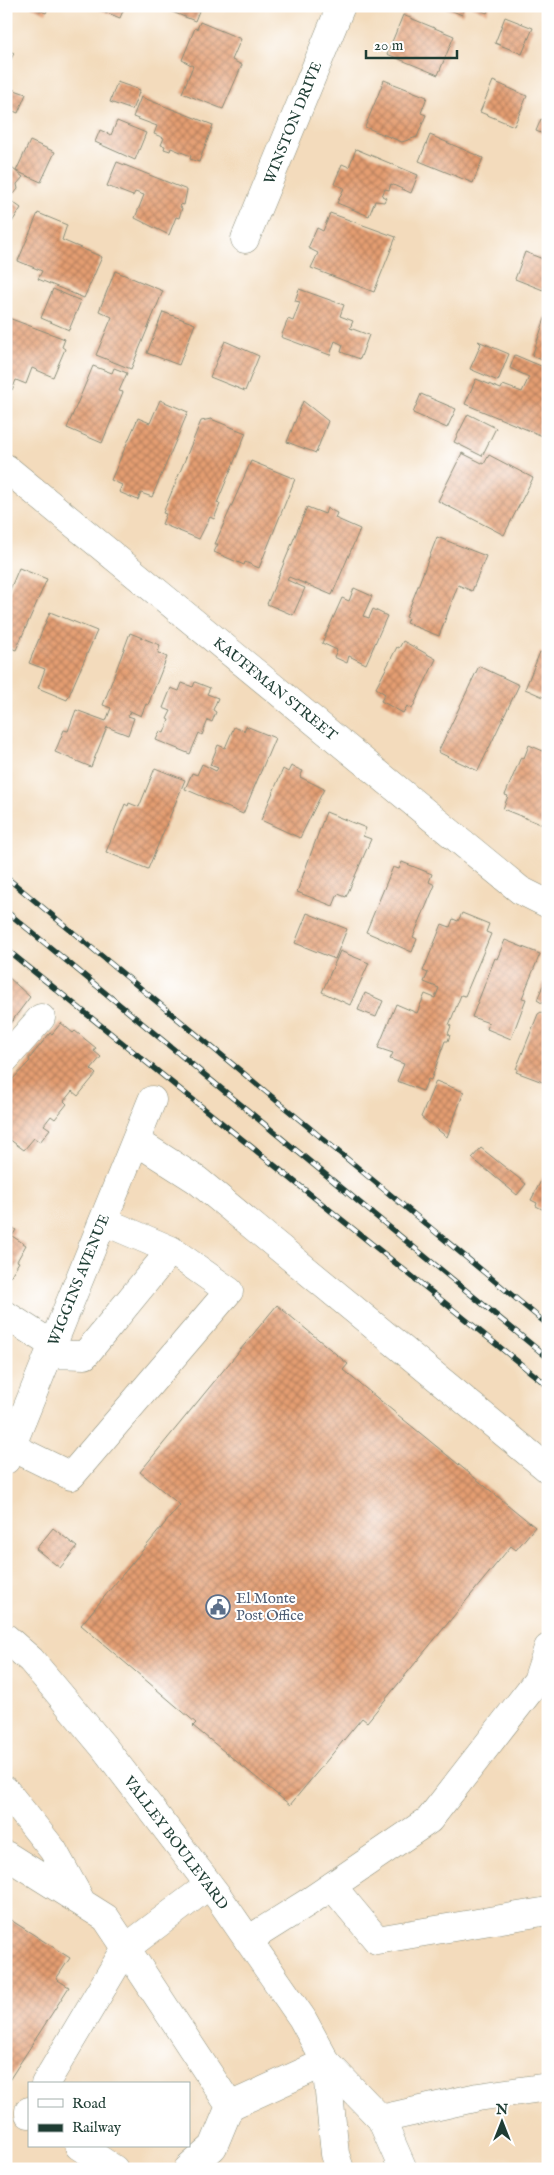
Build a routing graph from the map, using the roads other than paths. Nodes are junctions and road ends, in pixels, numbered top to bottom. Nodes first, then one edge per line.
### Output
1 (341, 6) edge
2 (245, 239) dead end
3 (6, 468) edge
4 (548, 904) edge
5 (41, 1018) dead end
6 (6, 1058) edge
7 (152, 1100) dead end
8 (136, 1141) junction
9 (103, 1221) junction
10 (171, 1250) junction
11 (6, 1315) edge
12 (51, 1350) junction
13 (9, 1454) edge
14 (548, 1469) edge
15 (6, 1638) edge
16 (548, 1648) edge
17 (6, 1791) edge
18 (6, 1855) edge
19 (209, 1884) junction
20 (332, 1886) junction
21 (82, 1902) junction
22 (548, 1911) edge
23 (248, 1940) junction
24 (126, 1948) junction
25 (326, 2062) junction
26 (46, 2082) edge
27 (548, 2087) edge
28 (230, 2106) junction
29 (381, 2119) junction
30 (82, 2148) edge
31 (114, 2169) edge
32 (188, 2169) edge
33 (340, 2169) edge
34 (403, 2169) edge

1 - 2 street, WINSTON DRIVE
3 - 4 street, KAUFFMAN STREET
5 - 6 street
7 - 8 street, WIGGINS AVENUE
8 - 9 street, WIGGINS AVENUE
8 - 14 street
9 - 10 street
9 - 12 street, WIGGINS AVENUE
10 - 12 street
10 - 13 street
11 - 12 street
12 - 13 street, WIGGINS AVENUE
15 - 19 street, VALLEY BOULEVARD
16 - 20 street
17 - 21 street
18 - 21 street
19 - 23 street, VALLEY BOULEVARD
19 - 24 street
20 - 22 street
20 - 23 street
21 - 24 street
23 - 25 street, VALLEY BOULEVARD
24 - 26 street
24 - 28 street
25 - 28 street
25 - 29 street, VALLEY BOULEVARD
25 - 33 street, VALLEY BOULEVARD
27 - 29 street
28 - 32 street
29 - 34 street, VALLEY BOULEVARD
30 - 31 street

